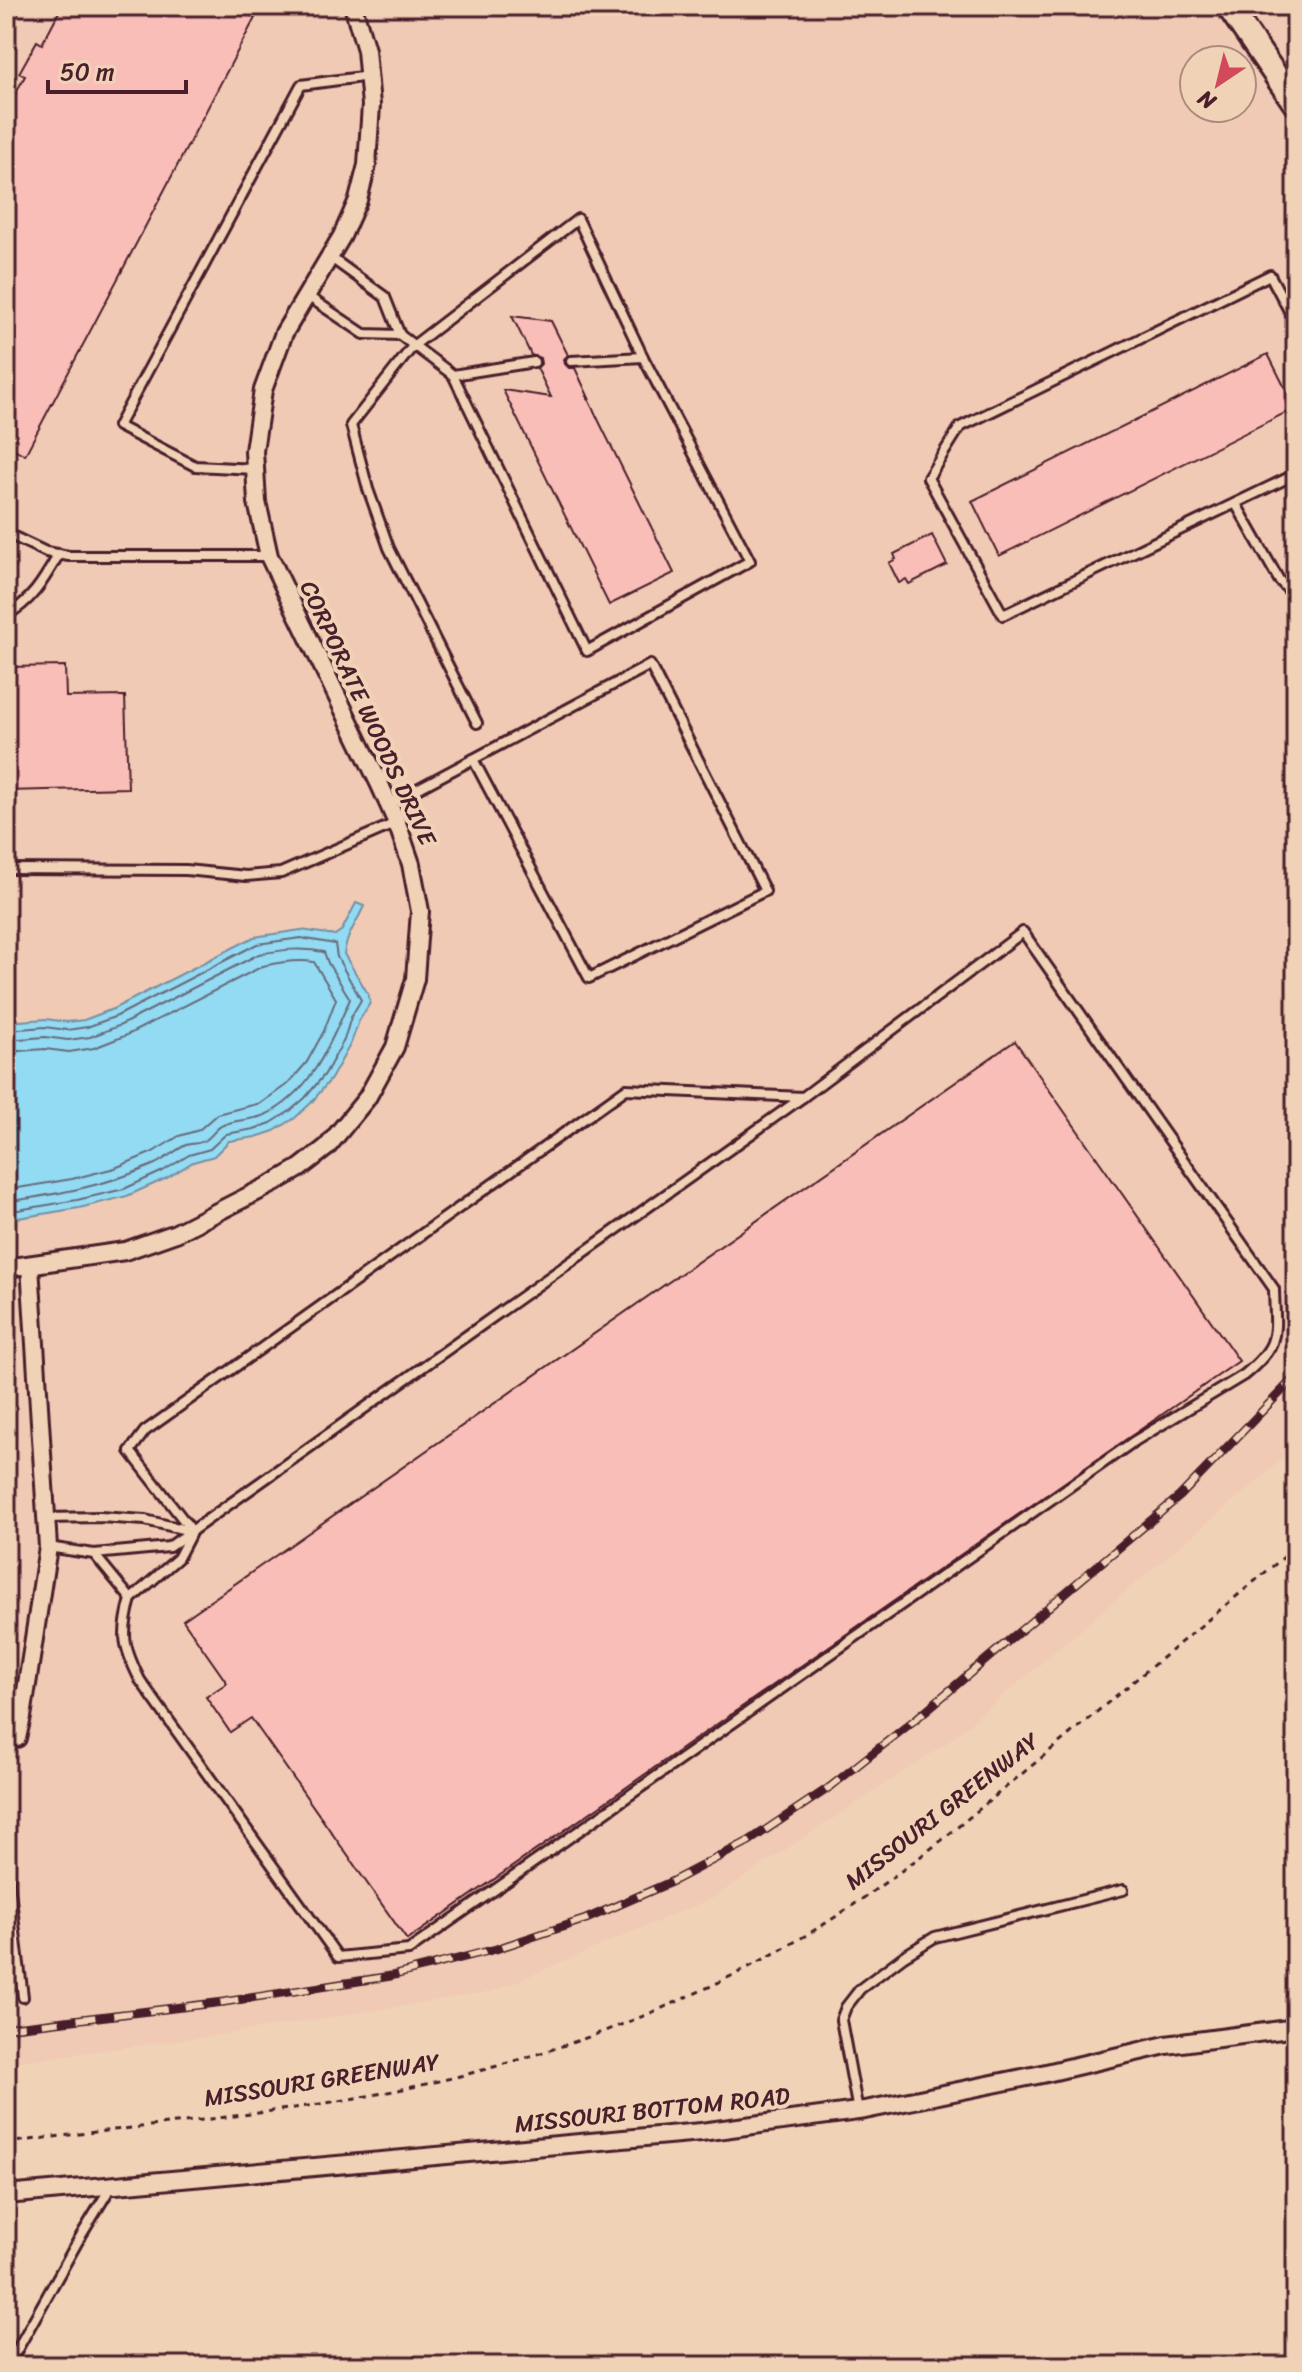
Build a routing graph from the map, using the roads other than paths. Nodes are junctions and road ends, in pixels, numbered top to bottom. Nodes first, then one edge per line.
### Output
1 (15, 6) edge
2 (353, 6) edge
3 (1240, 10) edge
4 (6, 23) edge
5 (369, 76) junction
6 (1296, 105) edge
7 (330, 257) junction
8 (306, 295) junction
9 (1296, 324) edge
10 (400, 335) junction
11 (413, 346) junction
12 (643, 357) junction
13 (571, 361) dead end
14 (534, 362) dead end
15 (453, 375) junction
16 (255, 469) junction
17 (1296, 474) edge
18 (1236, 504) junction
19 (6, 533) edge
20 (59, 554) junction
21 (269, 556) junction
22 (1296, 598) edge
23 (6, 615) edge
24 (477, 723) dead end
25 (473, 759) junction
26 (389, 804) junction
27 (397, 823) junction
28 (6, 869) edge
29 (803, 1097) junction
30 (30, 1266) junction
31 (6, 1268) edge
32 (46, 1518) junction
33 (192, 1531) junction
34 (48, 1547) junction
35 (94, 1554) junction
36 (131, 1599) junction
37 (10, 1740) edge
38 (6, 1858) edge
39 (1123, 1890) dead end
40 (23, 1997) dead end
41 (1296, 2028) edge
42 (858, 2111) junction
43 (112, 2184) junction
44 (6, 2195) edge
45 (8, 2366) edge

1 - 4 lane
2 - 5 street, CORPORATE WOODS DRIVE
3 - 6 street
5 - 7 street, CORPORATE WOODS DRIVE
5 - 16 lane
7 - 8 street, CORPORATE WOODS DRIVE
7 - 10 lane
8 - 10 lane
8 - 16 street, CORPORATE WOODS DRIVE
9 - 18 lane
10 - 11 lane
11 - 12 lane
11 - 15 lane
11 - 24 lane
12 - 13 lane
12 - 15 lane
14 - 15 lane
16 - 21 street, CORPORATE WOODS DRIVE
17 - 18 lane
18 - 22 lane
19 - 20 lane
20 - 21 lane
20 - 23 lane
21 - 26 street, CORPORATE WOODS DRIVE
25 - 25 lane
25 - 26 lane
26 - 27 street, CORPORATE WOODS DRIVE
27 - 28 lane
27 - 30 street, CORPORATE WOODS DRIVE
29 - 33 lane
29 - 33 lane
29 - 36 lane
30 - 31 street, CORPORATE WOODS DRIVE
30 - 32 street
32 - 33 lane
32 - 34 street
33 - 35 lane
33 - 36 lane
34 - 35 lane
34 - 37 street
35 - 36 lane
38 - 40 lane
39 - 42 lane
41 - 42 street, MISSOURI BOTTOM ROAD
42 - 43 street, MISSOURI BOTTOM ROAD
43 - 44 street, MISSOURI BOTTOM ROAD
43 - 45 lane

